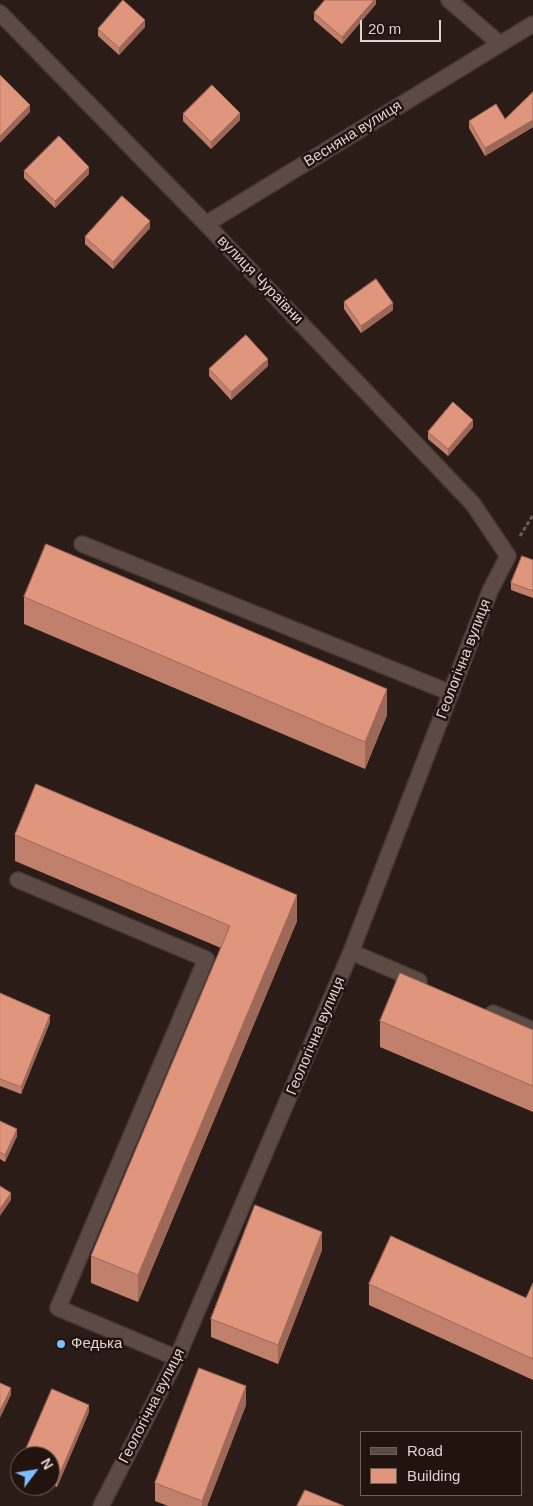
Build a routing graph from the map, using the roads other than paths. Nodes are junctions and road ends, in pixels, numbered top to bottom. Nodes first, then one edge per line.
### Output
1 (449, 0) edge
2 (0, 13) edge
3 (533, 24) edge
4 (500, 44) junction
5 (206, 224) junction
6 (82, 544) dead end
7 (508, 556) joint
8 (451, 693) junction
9 (18, 880) dead end
10 (351, 952) junction
11 (433, 987) edge
12 (478, 1006) edge
13 (533, 1030) edge
14 (177, 1358) junction
15 (101, 1506) edge

1 - 4 street
2 - 5 street, вулиця Чураївни
3 - 4 street, Весняна вулиця
4 - 5 street, Весняна вулиця
5 - 7 street, вулиця Чураївни
6 - 8 street
7 - 8 street, Геологічна вулиця
8 - 10 street, Геологічна вулиця
9 - 14 street
10 - 11 street
10 - 14 street, Геологічна вулиця
12 - 13 street
14 - 15 street, Геологічна вулиця

